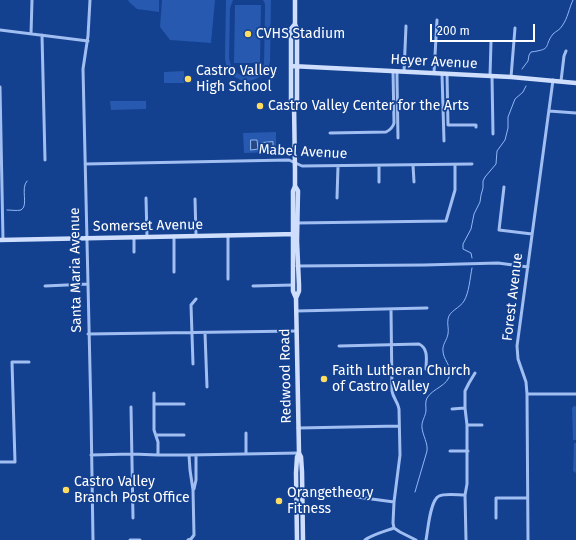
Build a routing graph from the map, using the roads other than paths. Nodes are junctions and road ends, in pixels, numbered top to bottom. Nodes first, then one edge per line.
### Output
1 (32, 0) edge
2 (90, 0) edge
3 (295, 0) edge
4 (437, 20) dead end
5 (295, 24) junction
6 (406, 26) dead end
7 (515, 28) dead end
8 (0, 30) edge
9 (31, 34) junction
10 (42, 35) junction
11 (400, 35) dead end
12 (405, 35) junction
13 (410, 35) dead end
14 (88, 41) junction
15 (491, 42) dead end
16 (566, 50) dead end
17 (291, 66) junction
18 (297, 66) junction
19 (395, 71) junction
20 (404, 72) junction
21 (434, 73) junction
22 (444, 74) junction
23 (491, 76) junction
24 (511, 77) junction
25 (553, 80) junction
26 (561, 81) junction
27 (576, 83) edge
28 (0, 87) edge
29 (294, 103) junction
30 (549, 111) junction
31 (576, 114) edge
32 (476, 128) dead end
33 (330, 133) dead end
34 (398, 134) junction
35 (403, 134) dead end
36 (492, 134) dead end
37 (398, 138) dead end
38 (444, 141) dead end
39 (45, 160) dead end
40 (295, 163) junction
41 (85, 164) junction
42 (472, 164) dead end
43 (413, 165) junction
44 (455, 165) junction
45 (338, 166) junction
46 (379, 166) junction
47 (379, 182) dead end
48 (414, 182) dead end
49 (504, 186) dead end
50 (146, 198) dead end
51 (338, 198) dead end
52 (195, 199) dead end
53 (295, 223) junction
54 (295, 234) junction
55 (532, 234) junction
56 (196, 235) junction
57 (228, 235) junction
58 (174, 236) junction
59 (134, 237) junction
60 (147, 237) junction
61 (86, 238) junction
62 (2, 240) edge
63 (134, 252) dead end
64 (296, 266) junction
65 (528, 267) junction
66 (174, 272) dead end
67 (228, 279) dead end
68 (88, 284) junction
69 (293, 285) junction
70 (45, 286) dead end
71 (253, 286) dead end
72 (296, 298) junction
73 (196, 299) dead end
74 (427, 308) dead end
75 (391, 310) junction
76 (296, 311) junction
77 (297, 331) junction
78 (191, 333) junction
79 (206, 333) junction
80 (88, 334) junction
81 (391, 345) junction
82 (339, 346) dead end
83 (29, 362) dead end
84 (193, 364) dead end
85 (426, 369) dead end
86 (475, 373) dead end
87 (206, 387) dead end
88 (154, 393) dead end
89 (527, 394) junction
90 (576, 394) edge
91 (154, 404) junction
92 (184, 404) dead end
93 (131, 407) dead end
94 (465, 408) junction
95 (452, 409) dead end
96 (467, 425) junction
97 (482, 425) dead end
98 (399, 426) junction
99 (298, 428) junction
100 (246, 433) dead end
101 (156, 435) junction
102 (184, 435) dead end
103 (450, 451) dead end
104 (468, 451) junction
105 (299, 453) junction
106 (91, 454) junction
107 (132, 454) junction
108 (246, 454) junction
109 (158, 455) junction
110 (189, 455) junction
111 (196, 455) junction
112 (0, 462) edge
113 (193, 490) junction
114 (465, 495) junction
115 (357, 497) dead end
116 (527, 498) junction
117 (394, 502) junction
118 (133, 518) dead end
119 (496, 518) dead end
120 (394, 528) junction
121 (93, 540) edge
122 (97, 540) edge
123 (130, 540) edge
124 (140, 540) edge
125 (188, 540) edge
126 (297, 540) edge
127 (303, 540) edge
128 (365, 540) edge
129 (416, 540) edge
130 (426, 540) edge
131 (466, 540) edge
132 (528, 540) edge

1 - 9 street
2 - 14 street, Santa Maria Avenue
3 - 5 main road, Redwood Road
4 - 21 street
5 - 17 main road, Redwood Road
5 - 18 main road, Redwood Road
6 - 12 street
7 - 24 street
8 - 9 street
9 - 10 street
10 - 14 street
10 - 39 street
11 - 12 street
12 - 13 street
12 - 20 street
14 - 41 street, Santa Maria Avenue
15 - 23 street
16 - 26 street
17 - 18 main road, Heyer Avenue
17 - 29 main road, Redwood Road
18 - 19 main road, Heyer Avenue
18 - 29 main road, Redwood Road
19 - 20 main road, Heyer Avenue
19 - 33 street
19 - 34 street
20 - 21 main road, Heyer Avenue
21 - 22 main road, Heyer Avenue
22 - 23 main road, Heyer Avenue
22 - 32 street
22 - 38 street
23 - 24 main road, Heyer Avenue
23 - 36 street
24 - 25 main road, Heyer Avenue
25 - 26 main road, Heyer Avenue
25 - 30 street, Forest Avenue
26 - 27 main road, Heyer Avenue
28 - 62 street
29 - 40 main road, Redwood Road
30 - 31 street
30 - 55 street, Forest Avenue
34 - 35 street
34 - 37 street
40 - 41 street, Mabel Avenue
40 - 45 street, Mabel Avenue
40 - 53 main road, Redwood Road
41 - 61 street, Santa Maria Avenue
42 - 44 street, Mabel Avenue
43 - 44 street, Mabel Avenue
43 - 46 street, Mabel Avenue
43 - 48 street
44 - 53 street
45 - 46 street, Mabel Avenue
45 - 51 street
46 - 47 street
49 - 55 street
50 - 60 street
52 - 56 street
53 - 54 main road, Redwood Road
54 - 57 main road, Somerset Avenue
54 - 64 main road, Redwood Road
55 - 65 street, Forest Avenue
56 - 57 main road, Somerset Avenue
56 - 58 main road, Somerset Avenue
57 - 67 street
58 - 60 main road, Somerset Avenue
58 - 66 street
59 - 60 main road, Somerset Avenue
59 - 61 main road, Somerset Avenue
59 - 63 street
61 - 62 main road, Somerset Avenue
61 - 68 street, Santa Maria Avenue
64 - 65 street
64 - 69 main road, Redwood Road
64 - 72 main road, Redwood Road
65 - 89 street, Forest Avenue
68 - 70 street
68 - 80 street, Santa Maria Avenue
69 - 71 street
69 - 72 main road, Redwood Road
72 - 76 main road, Redwood Road
73 - 78 street
74 - 75 street
75 - 76 street
75 - 81 street
76 - 77 main road, Redwood Road
77 - 79 street
77 - 99 main road, Redwood Road
78 - 79 street
78 - 80 street
78 - 84 street
79 - 87 street
80 - 106 street, Santa Maria Avenue
81 - 82 street
81 - 85 street
81 - 98 street
83 - 112 street
86 - 94 street
88 - 91 street
89 - 90 street
89 - 116 street, Forest Avenue
91 - 92 street
91 - 101 street
93 - 107 street
94 - 95 street
94 - 96 street
96 - 97 street
96 - 104 street
98 - 99 street
98 - 117 street
99 - 105 main road, Redwood Road
100 - 108 street
101 - 102 street
101 - 109 street
103 - 104 street
104 - 114 street
105 - 108 street
105 - 126 main road, Redwood Road
105 - 127 main road, Redwood Road
106 - 107 street
106 - 121 street, Santa Maria Avenue
107 - 109 street
107 - 118 street
108 - 111 street
109 - 110 street
110 - 111 street
110 - 113 street
111 - 113 street
113 - 125 street
114 - 130 street
114 - 131 street
115 - 117 street
116 - 119 street
116 - 132 street, Forest Avenue
117 - 120 street
120 - 128 street
120 - 129 street
121 - 122 street
123 - 124 street

